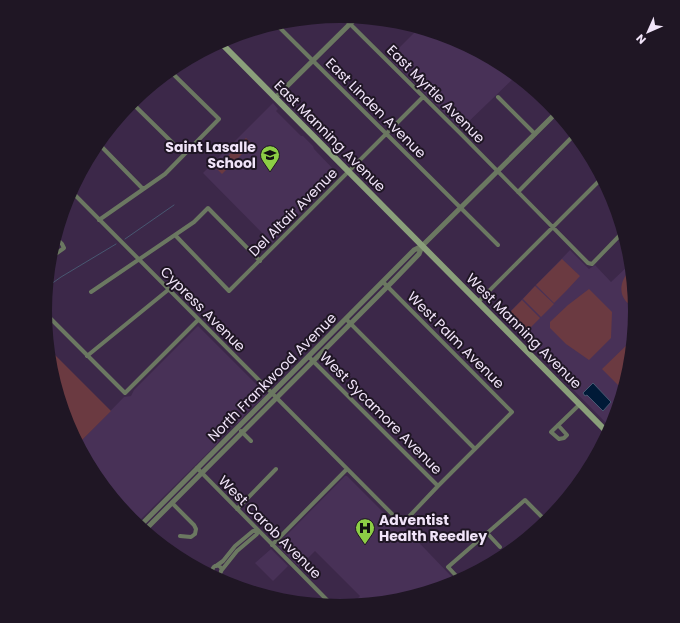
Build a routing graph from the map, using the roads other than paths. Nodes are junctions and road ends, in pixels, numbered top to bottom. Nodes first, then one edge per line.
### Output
1 (350, 24) joint
2 (282, 30) edge
3 (225, 47) edge
4 (313, 61) junction
5 (175, 76) edge
6 (424, 97) junction
7 (498, 97) dead end
8 (276, 98) junction
9 (137, 107) edge
10 (553, 116) edge
11 (386, 134) junction
12 (535, 134) junction
13 (571, 138) edge
14 (102, 148) edge
15 (184, 154) junction
16 (497, 171) junction
17 (349, 172) junction
18 (598, 182) edge
19 (143, 189) junction
20 (518, 192) junction
21 (76, 196) edge
22 (460, 208) junction
23 (99, 220) junction
24 (553, 228) junction
25 (175, 235) junction
26 (619, 236) edge
27 (60, 242) edge
28 (498, 245) dead end
29 (422, 246) junction
30 (57, 253) edge
31 (138, 260) junction
32 (260, 261) junction
33 (385, 284) junction
34 (168, 290) junction
35 (91, 292) dead end
36 (478, 302) junction
37 (52, 320) edge
38 (198, 320) junction
39 (348, 321) junction
40 (87, 356) junction
41 (311, 359) junction
42 (274, 396) junction
43 (579, 405) junction
44 (558, 425) dead end
45 (238, 428) junction
46 (604, 429) edge
47 (242, 432) junction
48 (252, 442) dead end
49 (475, 449) junction
50 (197, 468) junction
51 (276, 469) dead end
52 (347, 469) junction
53 (201, 473) junction
54 (438, 486) junction
55 (172, 503) junction
56 (237, 509) junction
57 (542, 517) edge
58 (143, 522) edge
59 (148, 527) edge
60 (256, 530) junction
61 (486, 533) junction
62 (180, 536) dead end
63 (272, 545) junction
64 (500, 547) dead end
65 (216, 566) junction
66 (214, 571) edge
67 (221, 572) joint
68 (456, 575) edge
69 (326, 599) edge

1 - 4 street
1 - 6 street, East Myrtle Avenue
2 - 4 street, East Linden Avenue
3 - 8 main road, East Manning Avenue
4 - 8 street
4 - 11 street, East Linden Avenue
5 - 15 street
6 - 11 street, Del Altair Avenue
6 - 16 street, East Myrtle Avenue
7 - 12 street
8 - 17 main road, East Manning Avenue
9 - 15 street
10 - 12 street, North Frankwood Avenue
11 - 17 street, Del Altair Avenue
11 - 22 street, East Linden Avenue
12 - 16 street, North Frankwood Avenue
13 - 20 street
14 - 19 street
15 - 19 street
16 - 20 street, East Myrtle Avenue
16 - 22 street, North Frankwood Avenue
17 - 29 main road, East Manning Avenue
17 - 32 street, Del Altair Avenue
18 - 24 street
19 - 23 street
20 - 24 street, East Myrtle Avenue
21 - 23 street, Cypress Avenue
22 - 28 street, East Linden Avenue
22 - 29 street, North Frankwood Avenue
23 - 31 street, Cypress Avenue
24 - 26 street, East Myrtle Avenue
24 - 36 street
25 - 31 street
25 - 32 street
25 - 32 street, Del Altair Avenue
27 - 30 street
29 - 33 street, North Frankwood Avenue
29 - 36 main road, West Manning Avenue
31 - 34 street, Cypress Avenue
31 - 35 street
33 - 39 street, North Frankwood Avenue
33 - 49 street, West Palm Avenue
34 - 38 street, Cypress Avenue
34 - 40 street
36 - 43 main road, West Manning Avenue
37 - 40 street
38 - 40 street
38 - 42 street, Cypress Avenue
39 - 41 street, North Frankwood Avenue
39 - 49 street
41 - 42 street, North Frankwood Avenue
41 - 54 street, West Sycamore Avenue
42 - 45 street, North Frankwood Avenue
42 - 47 street, North Frankwood Avenue
42 - 52 street, Cypress Avenue
43 - 44 street
43 - 46 main road, West Manning Avenue
45 - 47 street
45 - 50 street, North Frankwood Avenue
47 - 48 street
47 - 53 street, North Frankwood Avenue
49 - 54 street
50 - 53 street, West Carob Avenue
50 - 58 street, North Frankwood Avenue
51 - 56 street
52 - 54 street, Cypress Avenue
52 - 63 street
53 - 55 street, North Frankwood Avenue
53 - 56 street, West Carob Avenue
55 - 59 street, North Frankwood Avenue
55 - 62 street
56 - 60 street, West Carob Avenue
57 - 61 street
60 - 63 street, West Carob Avenue
60 - 65 street
60 - 67 street
61 - 64 street
61 - 68 street
63 - 69 street, West Carob Avenue
65 - 66 street
65 - 67 street

